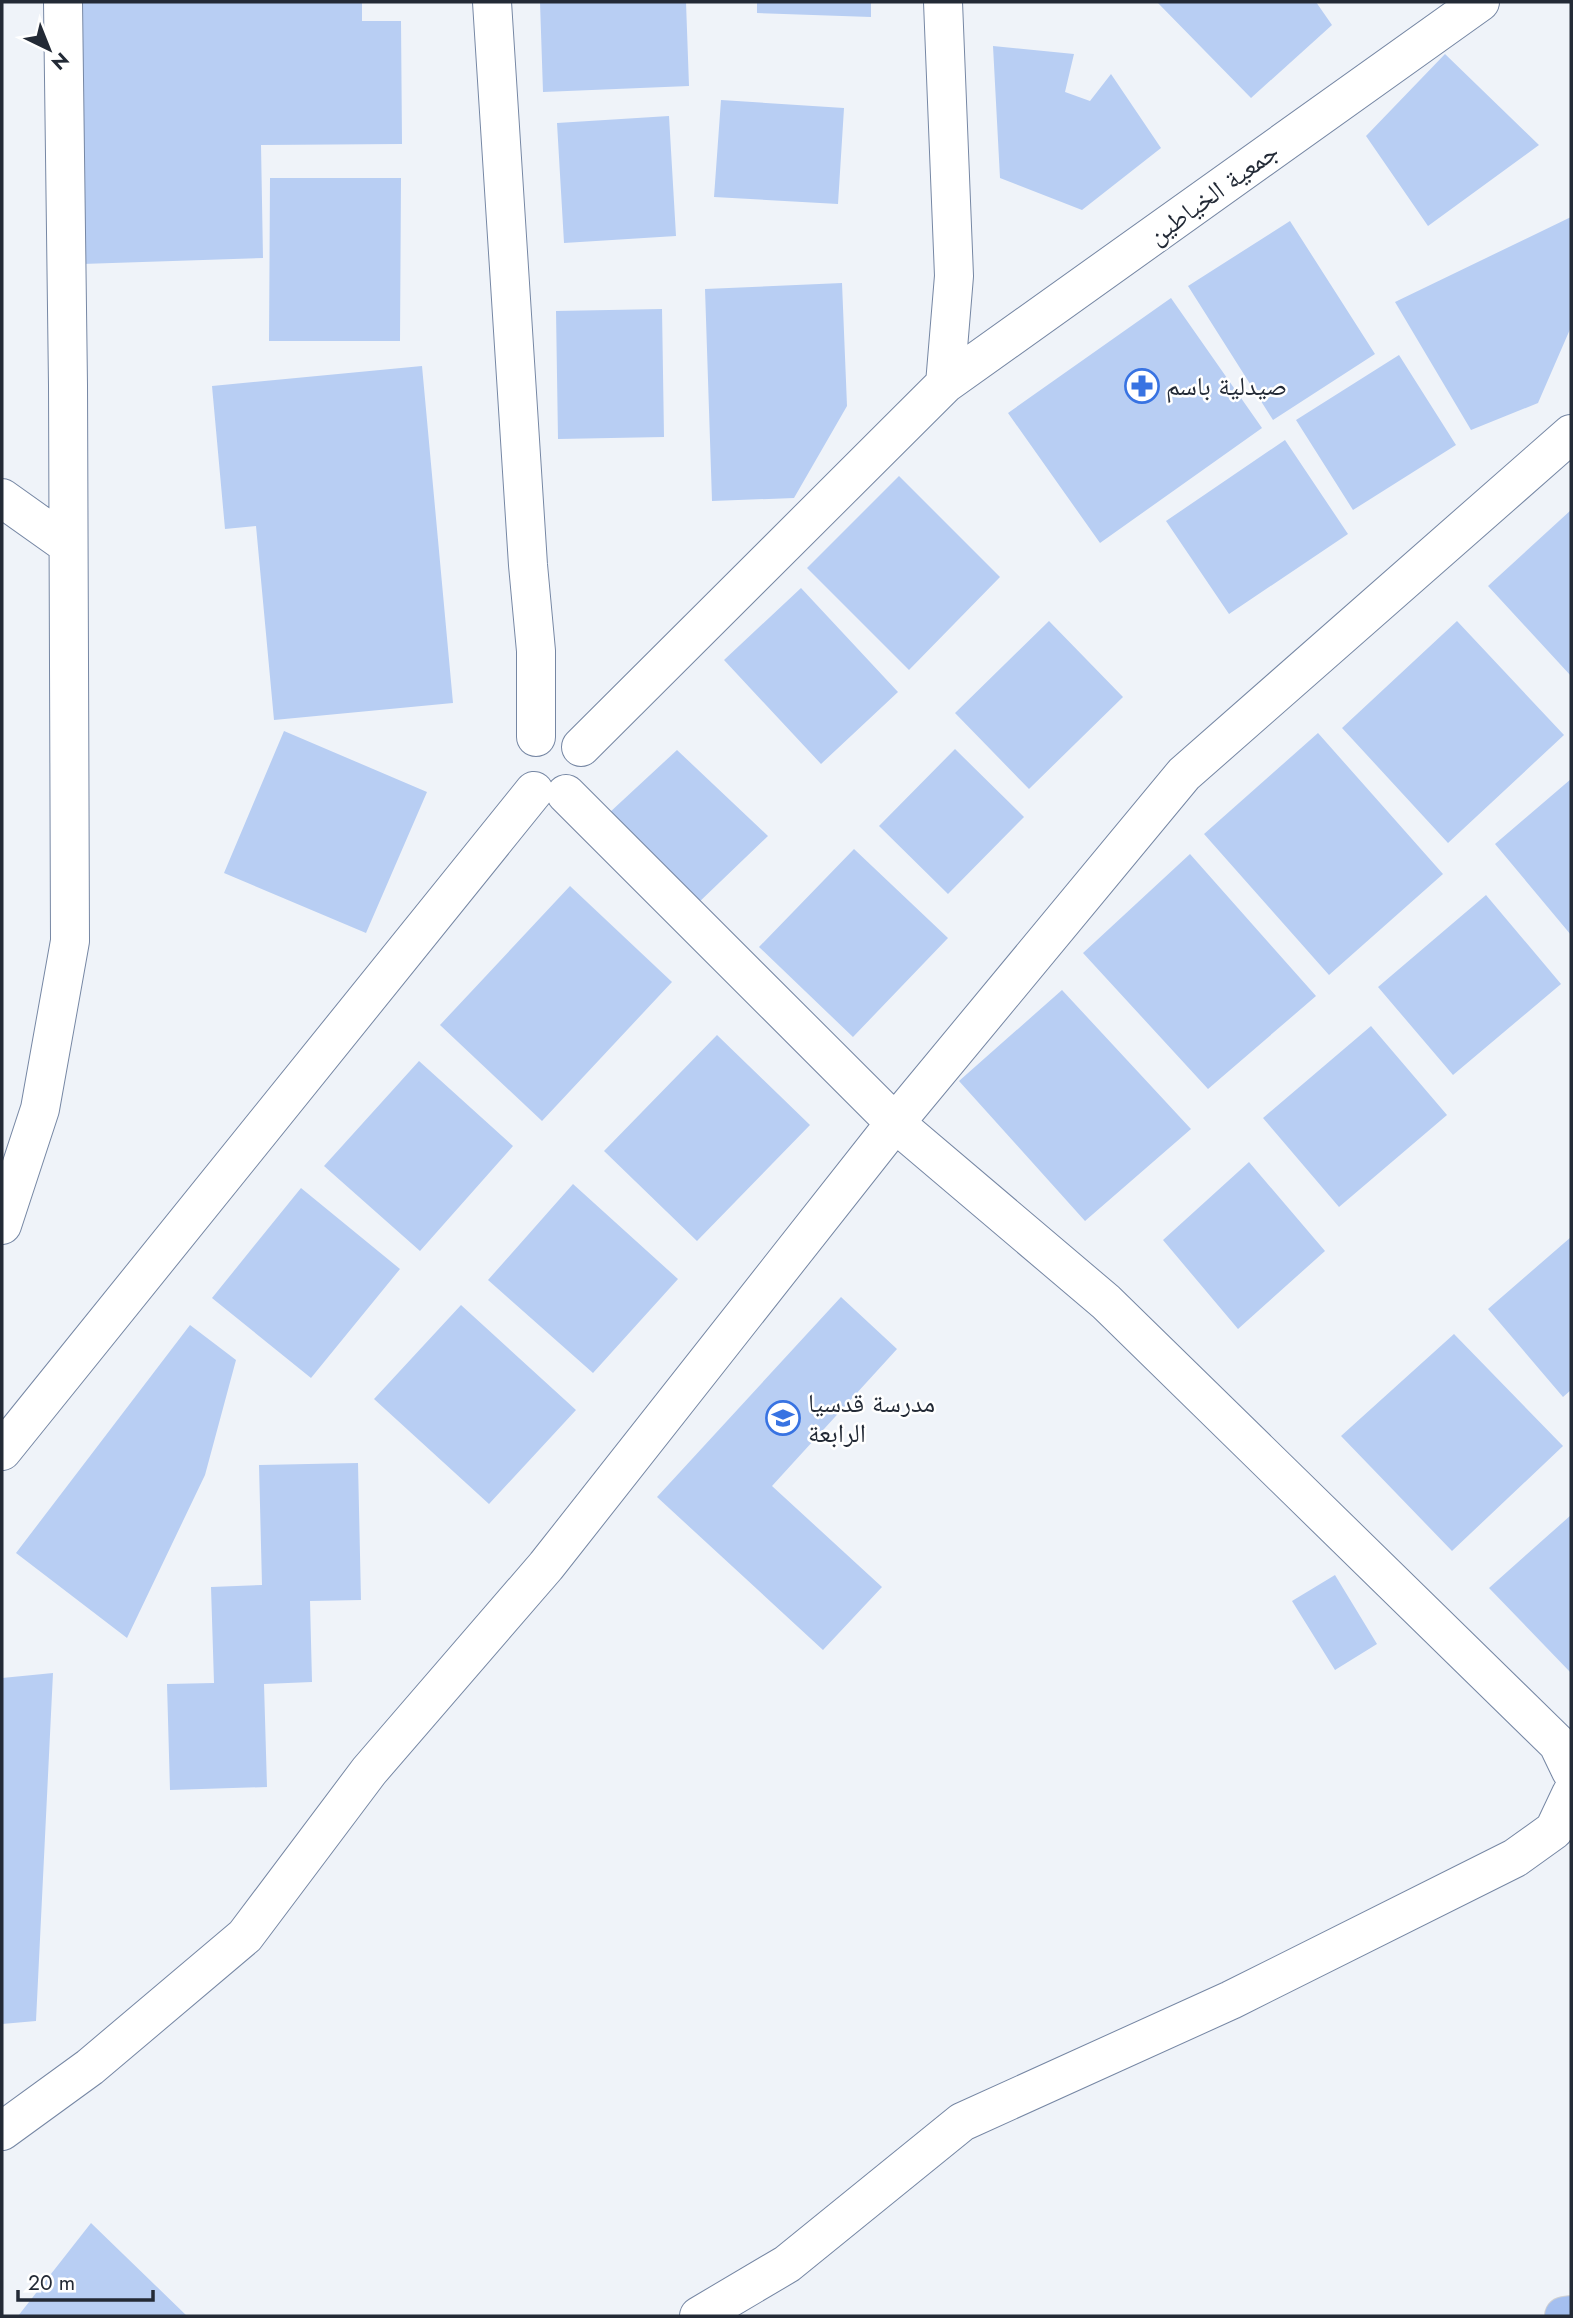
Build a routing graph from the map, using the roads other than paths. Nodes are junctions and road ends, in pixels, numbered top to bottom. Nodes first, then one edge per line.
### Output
1 (63, 2) edge
2 (492, 2) edge
3 (943, 2) edge
4 (1480, 2) edge
5 (945, 384) junction
6 (1571, 434) edge
7 (2, 498) edge
8 (68, 545) junction
9 (536, 737) junction
10 (581, 747) junction
11 (550, 792) junction
12 (895, 1123) junction
13 (2, 1225) edge
14 (2, 1451) edge
15 (1571, 1771) edge
16 (1571, 1794) edge
17 (2, 2131) edge
18 (1571, 2315) edge
19 (699, 2316) edge
20 (1564, 2316) edge

1 - 8 street
2 - 9 street
3 - 5 street
4 - 5 street, جمعية الخياطين
5 - 10 street, جمعية الخياطين
6 - 12 street
7 - 8 street
8 - 13 street
9 - 10 street
9 - 11 street
10 - 11 street
11 - 12 street
11 - 14 street
12 - 15 street
12 - 17 street
16 - 19 street
18 - 20 main road

